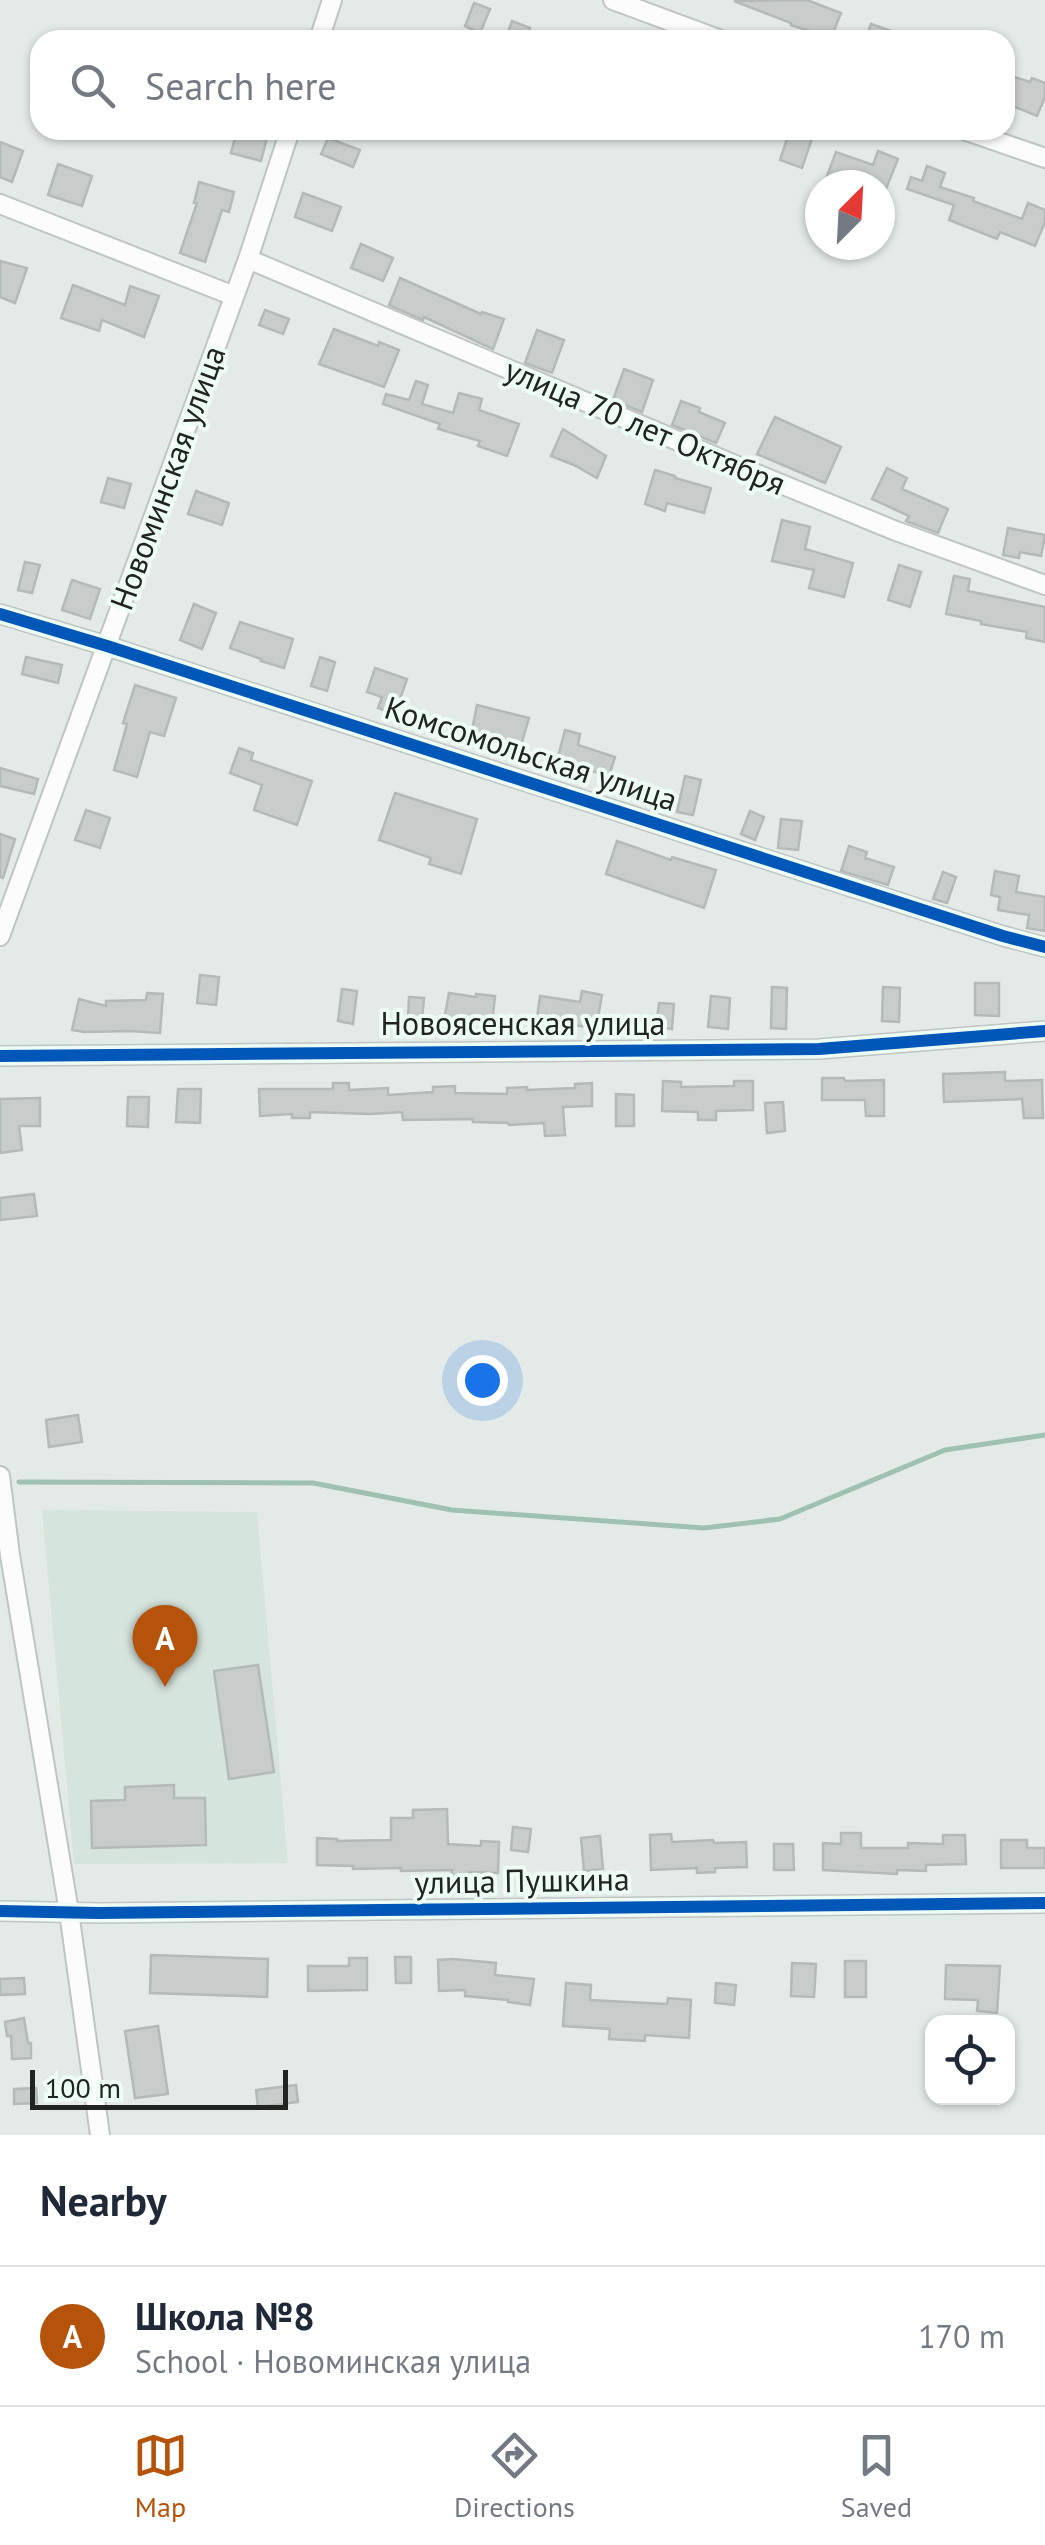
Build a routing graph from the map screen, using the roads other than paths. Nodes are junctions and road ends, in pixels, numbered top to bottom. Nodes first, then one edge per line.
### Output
1 (332, 0) edge
2 (613, 0) edge
3 (322, 30) edge
4 (694, 30) edge
5 (287, 140) edge
6 (993, 140) edge
7 (1045, 158) edge
8 (0, 204) edge
9 (248, 259) junction
10 (234, 296) junction
11 (1045, 585) edge
12 (0, 614) edge
13 (108, 646) junction
14 (0, 936) edge
15 (1045, 947) edge
16 (1045, 1031) edge
17 (0, 1056) edge
18 (0, 1476) edge
19 (1045, 1902) edge
20 (0, 1910) edge
21 (68, 1912) junction
22 (100, 2135) edge

1 - 3 street
2 - 4 street
5 - 9 street, Новоминская улица
6 - 7 street
8 - 10 street
9 - 10 street, Новоминская улица
9 - 11 street, улица 70 лет Октября
10 - 13 street, Новоминская улица
12 - 13 street, Комсомольская улица
13 - 14 street, Новоминская улица
13 - 15 street, Комсомольская улица
16 - 17 street, Новоясенская улица
18 - 21 street
19 - 21 street, улица Пушкина
20 - 21 street, улица Пушкина
21 - 22 street

